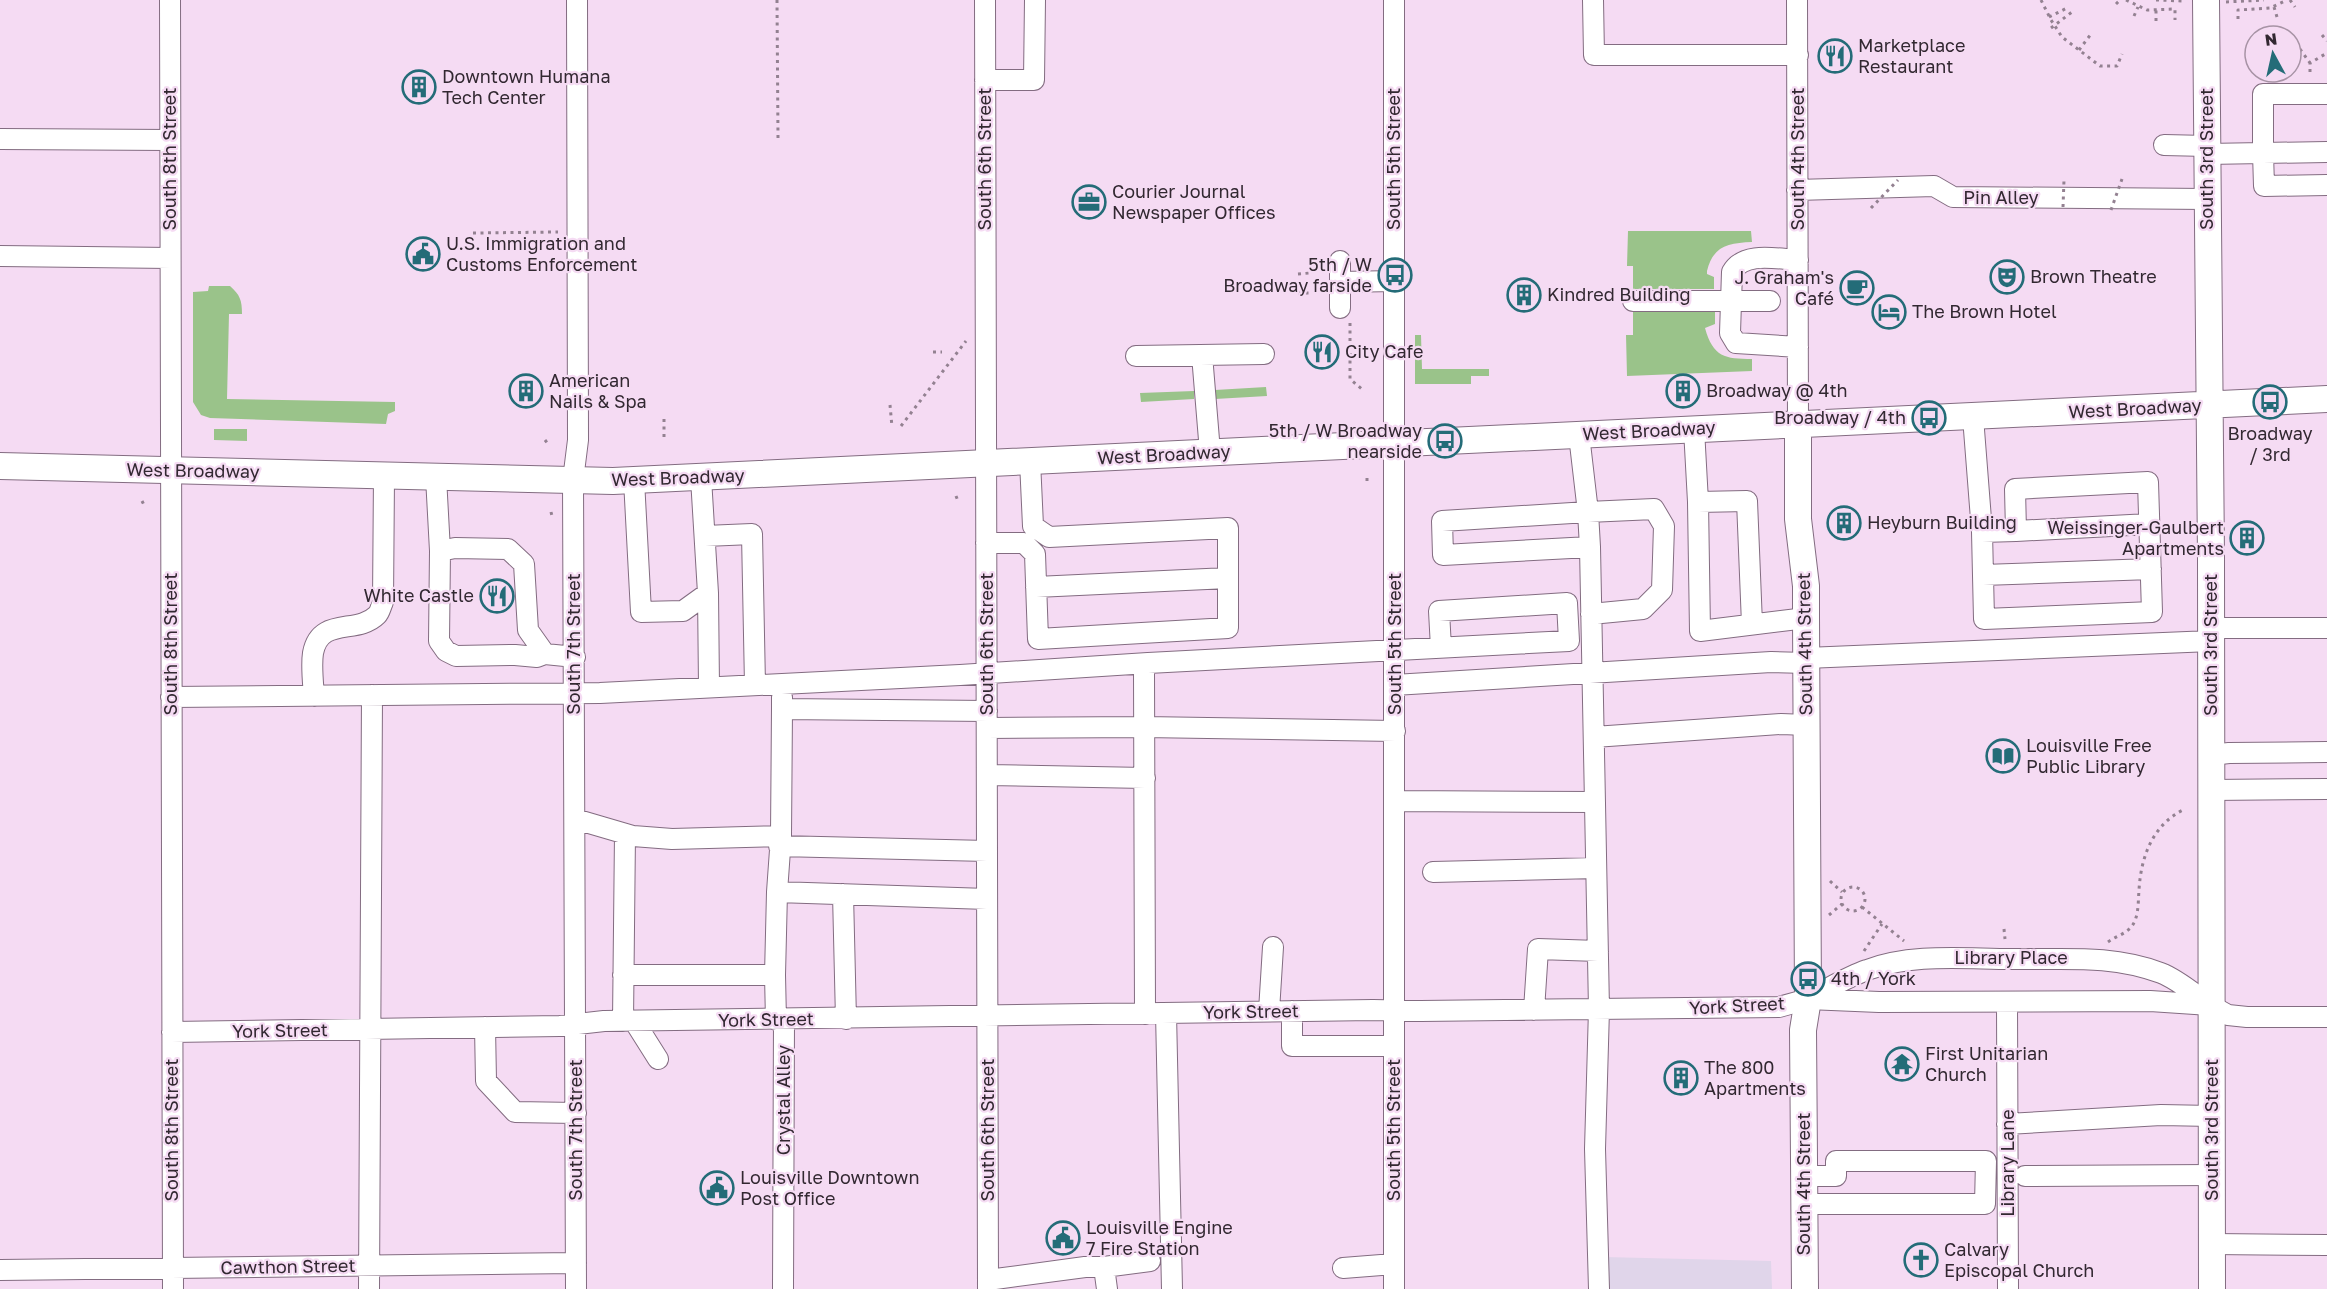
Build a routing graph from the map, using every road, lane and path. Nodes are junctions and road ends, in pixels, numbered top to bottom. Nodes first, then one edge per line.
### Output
1 (170, 0) edge
2 (577, 0) edge
3 (777, 0) edge
4 (985, 0) edge
5 (1035, 0) edge
6 (1394, 0) edge
7 (1593, 0) edge
8 (1797, 0) edge
9 (2042, 0) edge
10 (2120, 0) edge
11 (2126, 0) edge
12 (2206, 0) edge
13 (2289, 0) edge
14 (2116, 4) dead end
15 (2069, 7) dead end
16 (2138, 7) junction
17 (2274, 7) junction
18 (2295, 7) dead end
19 (2157, 10) junction
20 (2072, 12) dead end
21 (2134, 16) dead end
22 (2049, 17) junction
23 (2277, 17) dead end
24 (2238, 19) dead end
25 (2175, 20) dead end
26 (2156, 21) dead end
27 (2053, 27) junction
28 (2091, 34) dead end
29 (2322, 35) dead end
30 (2327, 41) edge
31 (2079, 50) junction
32 (2303, 53) edge
33 (2327, 53) edge
34 (2122, 54) dead end
35 (1798, 55) junction
36 (2310, 63) junction
37 (2310, 72) dead end
38 (985, 80) junction
39 (2327, 94) edge
40 (778, 138) dead end
41 (0, 139) edge
42 (170, 140) junction
43 (2164, 145) dead end
44 (2207, 150) junction
45 (2327, 152) edge
46 (2264, 153) junction
47 (2122, 179) dead end
48 (1898, 180) dead end
49 (2064, 180) dead end
50 (2327, 185) edge
51 (1797, 190) junction
52 (2207, 199) junction
53 (2063, 207) dead end
54 (1871, 208) dead end
55 (2111, 210) dead end
56 (577, 231) junction
57 (473, 232) dead end
58 (0, 256) edge
59 (170, 258) junction
60 (1798, 260) junction
61 (1340, 261) dead end
62 (1310, 273) dead end
63 (1298, 274) dead end
64 (1395, 281) junction
65 (1340, 282) junction
66 (1298, 293) dead end
67 (1310, 293) dead end
68 (1632, 301) dead end
69 (1731, 301) junction
70 (1770, 301) dead end
71 (1345, 315) joint
72 (985, 316) junction
73 (1798, 346) junction
74 (933, 352) dead end
75 (942, 352) dead end
76 (1264, 354) dead end
77 (1202, 355) junction
78 (1136, 356) dead end
79 (1363, 390) dead end
80 (2327, 399) edge
81 (890, 405) dead end
82 (2208, 405) junction
83 (664, 415) dead end
84 (1973, 417) junction
85 (1798, 424) junction
86 (901, 426) dead end
87 (892, 427) dead end
88 (1694, 429) junction
89 (1579, 435) junction
90 (664, 437) dead end
91 (546, 440) dead end
92 (1395, 443) junction
93 (548, 444) dead end
94 (1210, 452) junction
95 (1030, 461) junction
96 (985, 462) junction
97 (0, 466) edge
98 (171, 471) junction
99 (384, 476) junction
100 (436, 477) junction
101 (701, 478) junction
102 (573, 480) junction
103 (634, 480) junction
104 (956, 496) dead end
105 (142, 501) dead end
106 (958, 501) dead end
107 (1698, 502) junction
108 (145, 507) dead end
109 (1588, 512) junction
110 (2149, 524) junction
111 (2016, 531) junction
112 (1982, 532) junction
113 (705, 536) junction
114 (1035, 540) junction
115 (986, 543) junction
116 (1590, 547) junction
117 (440, 551) junction
118 (2151, 569) junction
119 (1983, 575) junction
120 (1228, 578) junction
121 (1036, 587) junction
122 (708, 593) junction
123 (1592, 614) junction
124 (1806, 618) junction
125 (1752, 624) junction
126 (2327, 628) edge
127 (528, 630) junction
128 (2211, 635) junction
129 (1441, 648) junction
130 (1394, 651) junction
131 (545, 654) junction
132 (515, 655) junction
133 (575, 657) junction
134 (1806, 661) junction
135 (1148, 663) junction
136 (987, 673) junction
137 (1593, 673) junction
138 (781, 684) junction
139 (755, 685) junction
140 (1394, 685) junction
141 (709, 687) junction
142 (575, 693) junction
143 (372, 695) junction
144 (314, 696) junction
145 (171, 697) junction
146 (782, 710) junction
147 (987, 720) junction
148 (1807, 725) junction
149 (1144, 726) junction
150 (1395, 731) junction
151 (1594, 737) junction
152 (2327, 752) edge
153 (2211, 755) junction
154 (987, 775) junction
155 (1145, 778) junction
156 (2327, 789) edge
157 (2211, 790) junction
158 (1394, 801) junction
159 (1595, 802) junction
160 (2185, 809) dead end
161 (575, 819) junction
162 (625, 834) junction
163 (780, 841) junction
164 (987, 850) junction
165 (1596, 868) junction
166 (1433, 872) dead end
167 (777, 892) junction
168 (843, 894) junction
169 (987, 899) junction
170 (1862, 907) junction
171 (1882, 924) junction
172 (2004, 929) dead end
173 (2005, 945) dead end
174 (1910, 946) dead end
175 (1273, 947) dead end
176 (2103, 947) dead end
177 (1598, 951) junction
178 (1861, 955) dead end
179 (623, 975) junction
180 (775, 975) junction
181 (1808, 999) junction
182 (2007, 1002) junction
183 (2210, 1005) junction
184 (1599, 1009) junction
185 (1394, 1010) junction
186 (1534, 1010) junction
187 (1269, 1011) junction
188 (1292, 1011) junction
189 (1166, 1013) junction
190 (1145, 1014) junction
191 (988, 1017) junction
192 (2327, 1017) edge
193 (846, 1019) junction
194 (780, 1020) junction
195 (629, 1021) junction
196 (576, 1024) junction
197 (485, 1028) junction
198 (370, 1029) junction
199 (172, 1032) junction
200 (1394, 1046) junction
201 (658, 1059) dead end
202 (576, 1113) junction
203 (2212, 1116) junction
204 (2007, 1124) junction
205 (2212, 1175) junction
206 (1804, 1176) junction
207 (1836, 1176) junction
208 (2025, 1176) dead end
209 (1804, 1204) junction
210 (1837, 1204) junction
211 (2212, 1245) junction
212 (2327, 1245) edge
213 (1150, 1261) dead end
214 (576, 1263) junction
215 (1394, 1264) junction
216 (369, 1266) junction
217 (1104, 1267) junction
218 (172, 1268) junction
219 (1343, 1268) dead end
220 (0, 1270) edge
221 (988, 1284) edge
222 (172, 1289) edge
223 (369, 1289) edge
224 (576, 1289) edge
225 (783, 1289) edge
226 (1107, 1289) edge
227 (1172, 1289) edge
228 (1394, 1289) edge
229 (1599, 1289) edge
230 (1805, 1289) edge
231 (2008, 1289) edge
232 (2212, 1289) edge

1 - 42 street, South 8th Street
2 - 56 street, South 7th Street
3 - 40 path
4 - 38 street, South 6th Street
5 - 38 street
6 - 64 street, South 5th Street
7 - 35 street
8 - 35 street, South 4th Street
9 - 22 path
10 - 14 path
11 - 16 path
12 - 44 main road, South 3rd Street
13 - 17 path
13 - 18 path
15 - 22 path
16 - 19 path
16 - 21 path
17 - 23 path
17 - 24 path
19 - 25 path
19 - 26 path
20 - 27 path
22 - 27 path
27 - 31 path
28 - 31 path
29 - 30 path
31 - 34 path
32 - 36 path
33 - 36 path
35 - 51 street, South 4th Street
36 - 37 path
38 - 72 street, South 6th Street
39 - 46 street
41 - 42 street
42 - 59 street, South 8th Street
43 - 44 street
44 - 46 street
44 - 52 main road, South 3rd Street
45 - 46 street
46 - 50 street
47 - 55 path, bridge
48 - 54 path, bridge
49 - 53 path, bridge
51 - 52 street, Pin Alley
51 - 60 street, South 4th Street
52 - 82 main road, South 3rd Street
56 - 57 path
56 - 102 street, South 7th Street
58 - 59 street
59 - 98 street, South 8th Street
60 - 69 street
60 - 73 street, South 4th Street
61 - 65 street
62 - 63 path
64 - 65 street
64 - 92 street, South 5th Street
65 - 71 street
66 - 67 path
68 - 69 street
69 - 70 street
69 - 73 street
71 - 79 path
72 - 86 path
72 - 96 street, South 6th Street
73 - 85 street, South 4th Street
74 - 75 path
76 - 77 street
77 - 78 street
77 - 94 street
80 - 82 main road, West Broadway
81 - 87 path
82 - 84 main road, West Broadway
82 - 128 main road, South 3rd Street
83 - 90 path
84 - 85 main road, West Broadway
84 - 112 street
85 - 88 main road, West Broadway
85 - 124 main road, South 4th Street
88 - 89 main road, West Broadway
88 - 107 street
89 - 92 main road, West Broadway
89 - 109 street
91 - 93 path
92 - 94 main road, West Broadway
92 - 130 street, South 5th Street
94 - 95 main road, West Broadway
95 - 96 main road, West Broadway
95 - 114 street
96 - 101 main road, West Broadway
96 - 115 street, South 6th Street
97 - 98 main road, West Broadway
98 - 99 main road, West Broadway
98 - 145 street, South 8th Street
99 - 100 main road, West Broadway
99 - 144 street
100 - 102 main road, West Broadway
100 - 117 street
101 - 103 main road, West Broadway
101 - 113 street
102 - 103 main road, West Broadway
102 - 133 street, South 7th Street
103 - 122 street
104 - 106 path
105 - 108 path
107 - 125 street
107 - 125 street
109 - 116 street
109 - 116 street
109 - 123 street
110 - 111 street
110 - 111 street
110 - 118 street
111 - 112 street
112 - 119 street
113 - 122 street
113 - 139 street
114 - 115 street
114 - 120 street
114 - 121 street
115 - 136 street, South 6th Street
116 - 123 street
117 - 127 street
117 - 132 street
118 - 119 street
118 - 119 street
120 - 121 street
120 - 121 street
122 - 141 street
123 - 137 street
124 - 125 street
124 - 134 main road, South 4th Street
126 - 128 street
127 - 131 street
127 - 132 street
128 - 134 street
128 - 153 main road, South 3rd Street
129 - 129 street
129 - 130 street
130 - 135 street
130 - 140 street, South 5th Street
131 - 132 street
131 - 133 street
133 - 142 street, South 7th Street
134 - 137 street
134 - 148 main road, South 4th Street
135 - 136 street
135 - 149 street
136 - 138 street
136 - 147 street, South 6th Street
137 - 140 street
137 - 151 street
138 - 139 street
138 - 146 street, Crystal Alley
139 - 141 street
140 - 150 street, South 5th Street
141 - 142 street
142 - 143 street
142 - 161 street, South 7th Street
143 - 144 street
143 - 198 street
144 - 145 street
145 - 199 street, South 8th Street
146 - 147 street
146 - 163 street, Crystal Alley
147 - 149 street
147 - 154 street, South 6th Street
148 - 151 street
148 - 181 main road, South 4th Street
149 - 150 street
149 - 155 street
150 - 158 street, South 5th Street
151 - 159 street
152 - 153 street
153 - 157 main road, South 3rd Street
154 - 155 street
154 - 164 street, South 6th Street
155 - 190 street
156 - 157 street
157 - 183 main road, South 3rd Street
158 - 159 street
158 - 185 street, South 5th Street
159 - 165 street
160 - 176 path
161 - 162 street
161 - 196 street, South 7th Street
162 - 163 street
162 - 179 street
163 - 164 street
163 - 167 street, Crystal Alley
164 - 169 street, South 6th Street
165 - 166 street
165 - 177 street
167 - 168 street
167 - 180 street, Crystal Alley
168 - 169 street
168 - 193 street
169 - 191 street, South 6th Street
170 - 170 path
170 - 171 path
171 - 174 path
171 - 178 path
172 - 173 path
175 - 187 street
177 - 184 street
177 - 186 street
179 - 180 street
179 - 195 street
180 - 194 street, Crystal Alley
181 - 182 street, York Street
181 - 183 street, Library Place
181 - 184 street, York Street
181 - 206 main road, South 4th Street
182 - 183 street, York Street
182 - 204 street, Library Lane
183 - 192 street, York Street
183 - 203 main road, South 3rd Street
184 - 186 street, York Street
184 - 229 street
185 - 186 street, York Street
185 - 188 street, York Street
185 - 200 street, South 5th Street
187 - 188 street, York Street
187 - 189 street, York Street
188 - 200 street
189 - 190 street, York Street
189 - 227 street
190 - 191 street, York Street
191 - 193 street, York Street
191 - 221 street, South 6th Street
193 - 194 street, York Street
194 - 195 street, York Street
194 - 225 street, Crystal Alley
195 - 196 street, York Street
195 - 201 street
196 - 197 street, York Street
196 - 202 street, South 7th Street
197 - 198 street, York Street
197 - 202 street
198 - 199 street, York Street
198 - 216 street
199 - 218 street, South 8th Street
200 - 215 street, South 5th Street
202 - 214 street, South 7th Street
203 - 204 street
203 - 205 main road, South 3rd Street
204 - 231 street, Library Lane
205 - 208 street
205 - 211 main road, South 3rd Street
206 - 207 street
206 - 209 main road, South 4th Street
207 - 210 street
207 - 210 street
209 - 210 street
209 - 230 main road, South 4th Street
211 - 212 street
211 - 232 main road, South 3rd Street
213 - 217 street
214 - 216 street, Cawthon Street
214 - 224 street, South 7th Street
215 - 219 street
215 - 228 street, South 5th Street
216 - 218 street, Cawthon Street
216 - 223 street
217 - 221 street
217 - 226 street
218 - 220 street, Cawthon Street
218 - 222 street, South 8th Street

